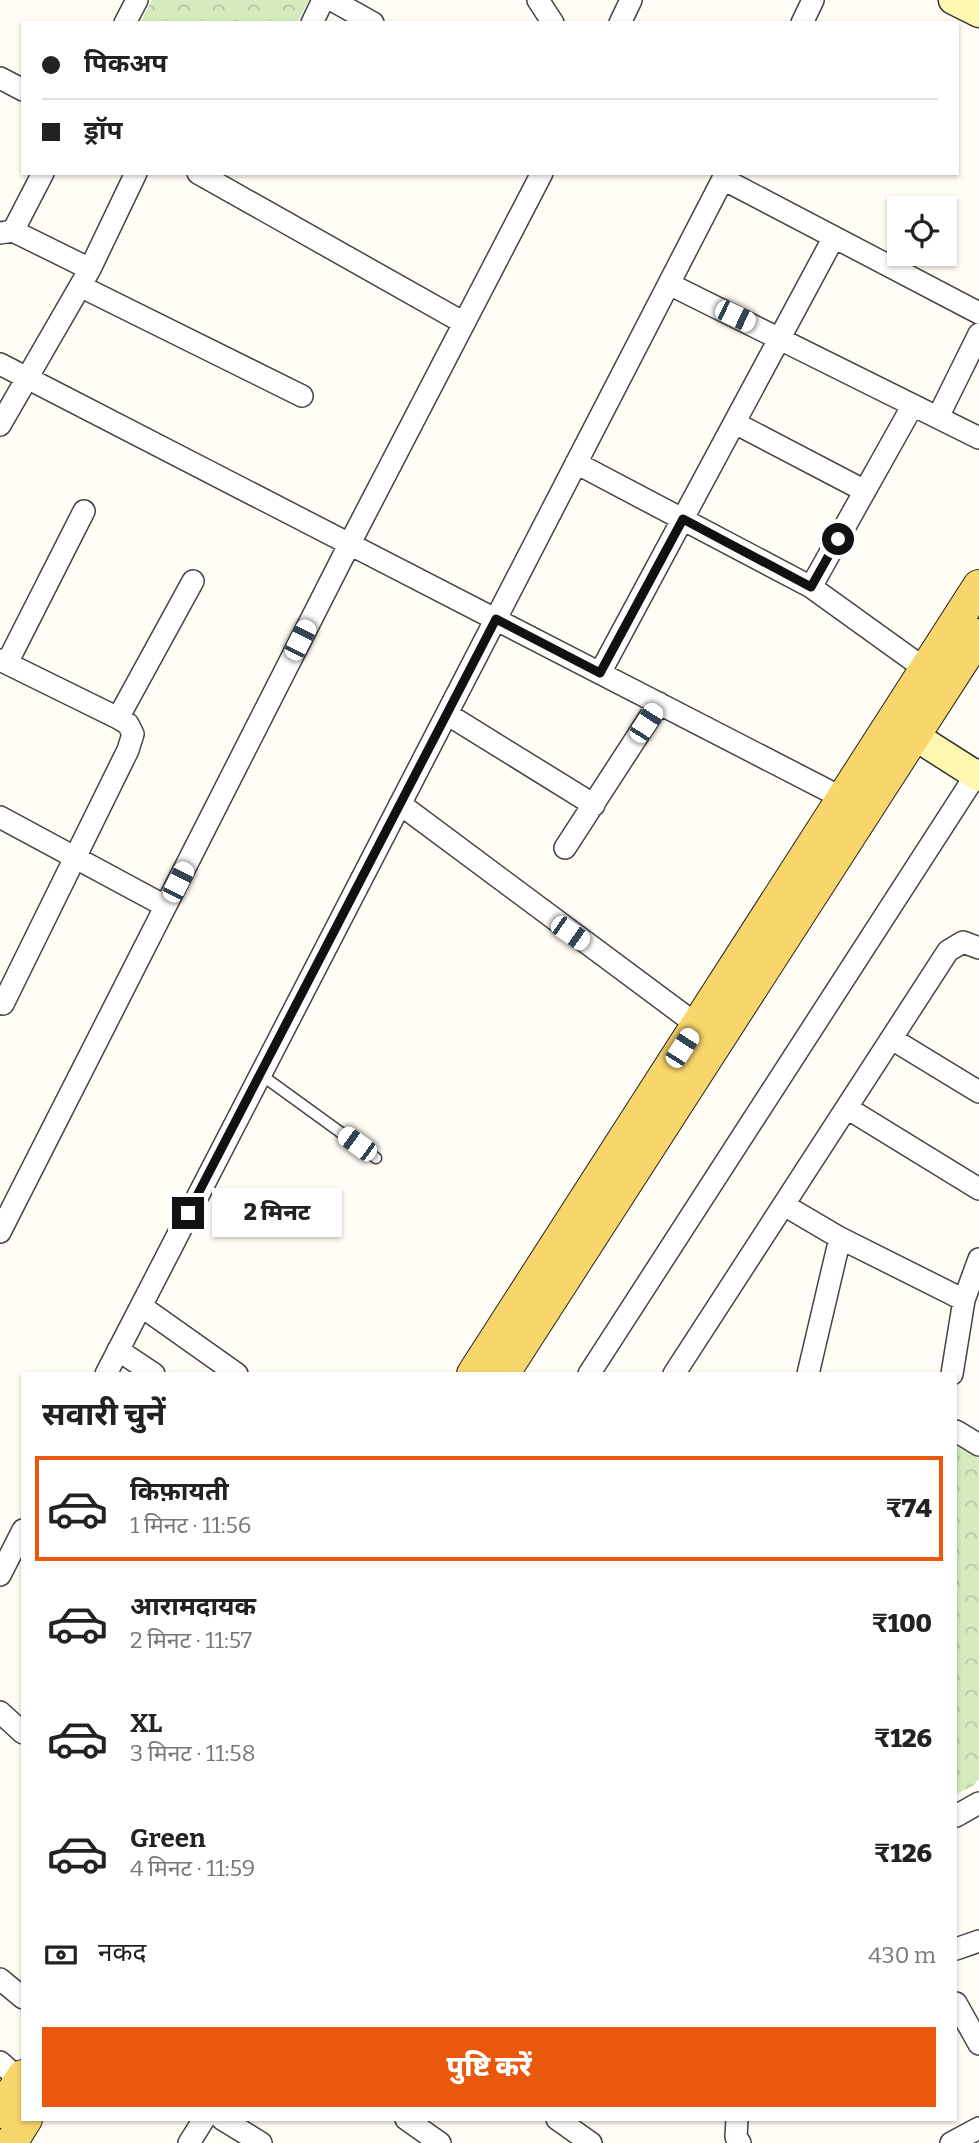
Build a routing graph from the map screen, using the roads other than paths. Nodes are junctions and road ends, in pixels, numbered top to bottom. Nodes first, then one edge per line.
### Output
1 (137, 0) edge
2 (323, 0) edge
3 (332, 0) edge
4 (538, 0) edge
5 (631, 0) edge
6 (813, 0) edge
7 (953, 0) edge
8 (979, 13) edge
9 (126, 21) edge
10 (313, 21) edge
11 (369, 21) edge
12 (549, 21) edge
13 (621, 21) edge
14 (803, 21) edge
15 (0, 78) edge
16 (21, 89) edge
17 (42, 175) edge
18 (135, 175) edge
19 (202, 175) edge
20 (541, 175) edge
21 (724, 176) edge
22 (7, 232) edge
23 (834, 237) junction
24 (85, 277) junction
25 (669, 284) junction
26 (979, 313) edge
27 (464, 323) junction
28 (979, 334) edge
29 (780, 338) junction
30 (0, 364) edge
31 (28, 377) junction
32 (302, 396) dead end
33 (913, 405) junction
34 (938, 417) junction
35 (734, 422) junction
36 (0, 425) edge
37 (979, 438) edge
38 (576, 463) junction
39 (865, 491) junction
40 (84, 511) dead end
41 (683, 519) junction
42 (350, 543) junction
43 (192, 581) dead end
44 (979, 586) edge
45 (811, 587) junction
46 (496, 619) junction
47 (979, 635) edge
48 (3, 661) edge
49 (925, 669) junction
50 (600, 673) junction
51 (659, 703) junction
52 (447, 714) junction
53 (118, 718) junction
54 (903, 728) junction
55 (978, 774) edge
56 (400, 804) junction
57 (594, 804) junction
58 (854, 804) junction
59 (0, 817) edge
60 (565, 848) dead end
61 (75, 855) junction
62 (165, 906) junction
63 (979, 948) edge
64 (3, 1004) dead end
65 (697, 1025) junction
66 (892, 1039) junction
67 (260, 1074) junction
68 (979, 1092) edge
69 (847, 1108) junction
70 (376, 1158) dead end
71 (979, 1189) edge
72 (784, 1205) junction
73 (0, 1232) edge
74 (840, 1238) junction
75 (979, 1259) edge
76 (964, 1300) junction
77 (141, 1306) junction
78 (118, 1350) junction
79 (107, 1372) edge
80 (151, 1372) edge
81 (234, 1372) edge
82 (475, 1372) edge
83 (504, 1372) edge
84 (590, 1372) edge
85 (675, 1372) edge
86 (808, 1372) edge
87 (952, 1372) edge
88 (957, 1432) edge
89 (979, 1445) edge
90 (15, 1543) edge
91 (0, 1574) edge
92 (0, 1712) edge
93 (21, 1731) edge
94 (979, 1803) edge
95 (957, 1815) edge
96 (979, 1941) edge
97 (957, 1949) edge
98 (0, 1979) edge
99 (21, 1996) edge
100 (959, 2016) edge
101 (979, 2044) edge
102 (14, 2073) edge
103 (0, 2112) edge
104 (25, 2121) edge
105 (203, 2121) edge
106 (225, 2121) edge
107 (409, 2121) edge
108 (560, 2121) edge
109 (737, 2121) edge
110 (979, 2128) edge
111 (11, 2143) edge
112 (189, 2143) edge
113 (261, 2143) edge
114 (440, 2143) edge
115 (591, 2143) edge
116 (740, 2143) edge
117 (951, 2143) edge

1 - 9 street
2 - 10 street
3 - 11 street
4 - 12 street
5 - 13 street
6 - 14 street
7 - 8 street
15 - 16 street
17 - 22 street
18 - 24 street
19 - 27 street
20 - 27 street
21 - 23 street
21 - 25 street
22 - 24 street
23 - 26 street
23 - 29 street
24 - 31 street
24 - 32 street
25 - 29 street
25 - 38 street
27 - 42 street
28 - 34 street
29 - 33 street
29 - 35 street
30 - 31 street
31 - 36 street
31 - 42 street
33 - 34 street
33 - 39 street
34 - 37 street
35 - 39 street
35 - 41 street
38 - 41 street
38 - 46 street
39 - 45 street
40 - 48 street
41 - 45 street
41 - 50 street
42 - 46 street
42 - 62 street
43 - 53 street
44 - 49 main road
45 - 49 street
46 - 50 street
46 - 52 street
47 - 54 main road
48 - 53 street
49 - 54 main road
50 - 51 street
51 - 57 street
51 - 58 street
52 - 56 street
52 - 57 street
53 - 61 street
54 - 55 street
54 - 58 main road
55 - 84 street
56 - 65 street
56 - 67 street
57 - 60 street
58 - 65 main road
58 - 83 main road
59 - 61 street
61 - 62 street
61 - 64 street
62 - 73 street
63 - 66 street
65 - 82 main road
66 - 68 street
66 - 69 street
67 - 70 lane
67 - 77 street
69 - 71 street
69 - 72 street
72 - 74 street
72 - 85 street
74 - 76 street
74 - 86 street
75 - 76 street
76 - 87 street
77 - 78 street
77 - 81 street
78 - 79 street
78 - 80 street
88 - 89 street
90 - 91 street
92 - 93 street
94 - 95 street
96 - 97 street
98 - 99 street
100 - 101 street
102 - 103 main road
104 - 111 main road
105 - 112 street
106 - 113 street
107 - 114 street
108 - 115 street
109 - 116 street
110 - 117 street

